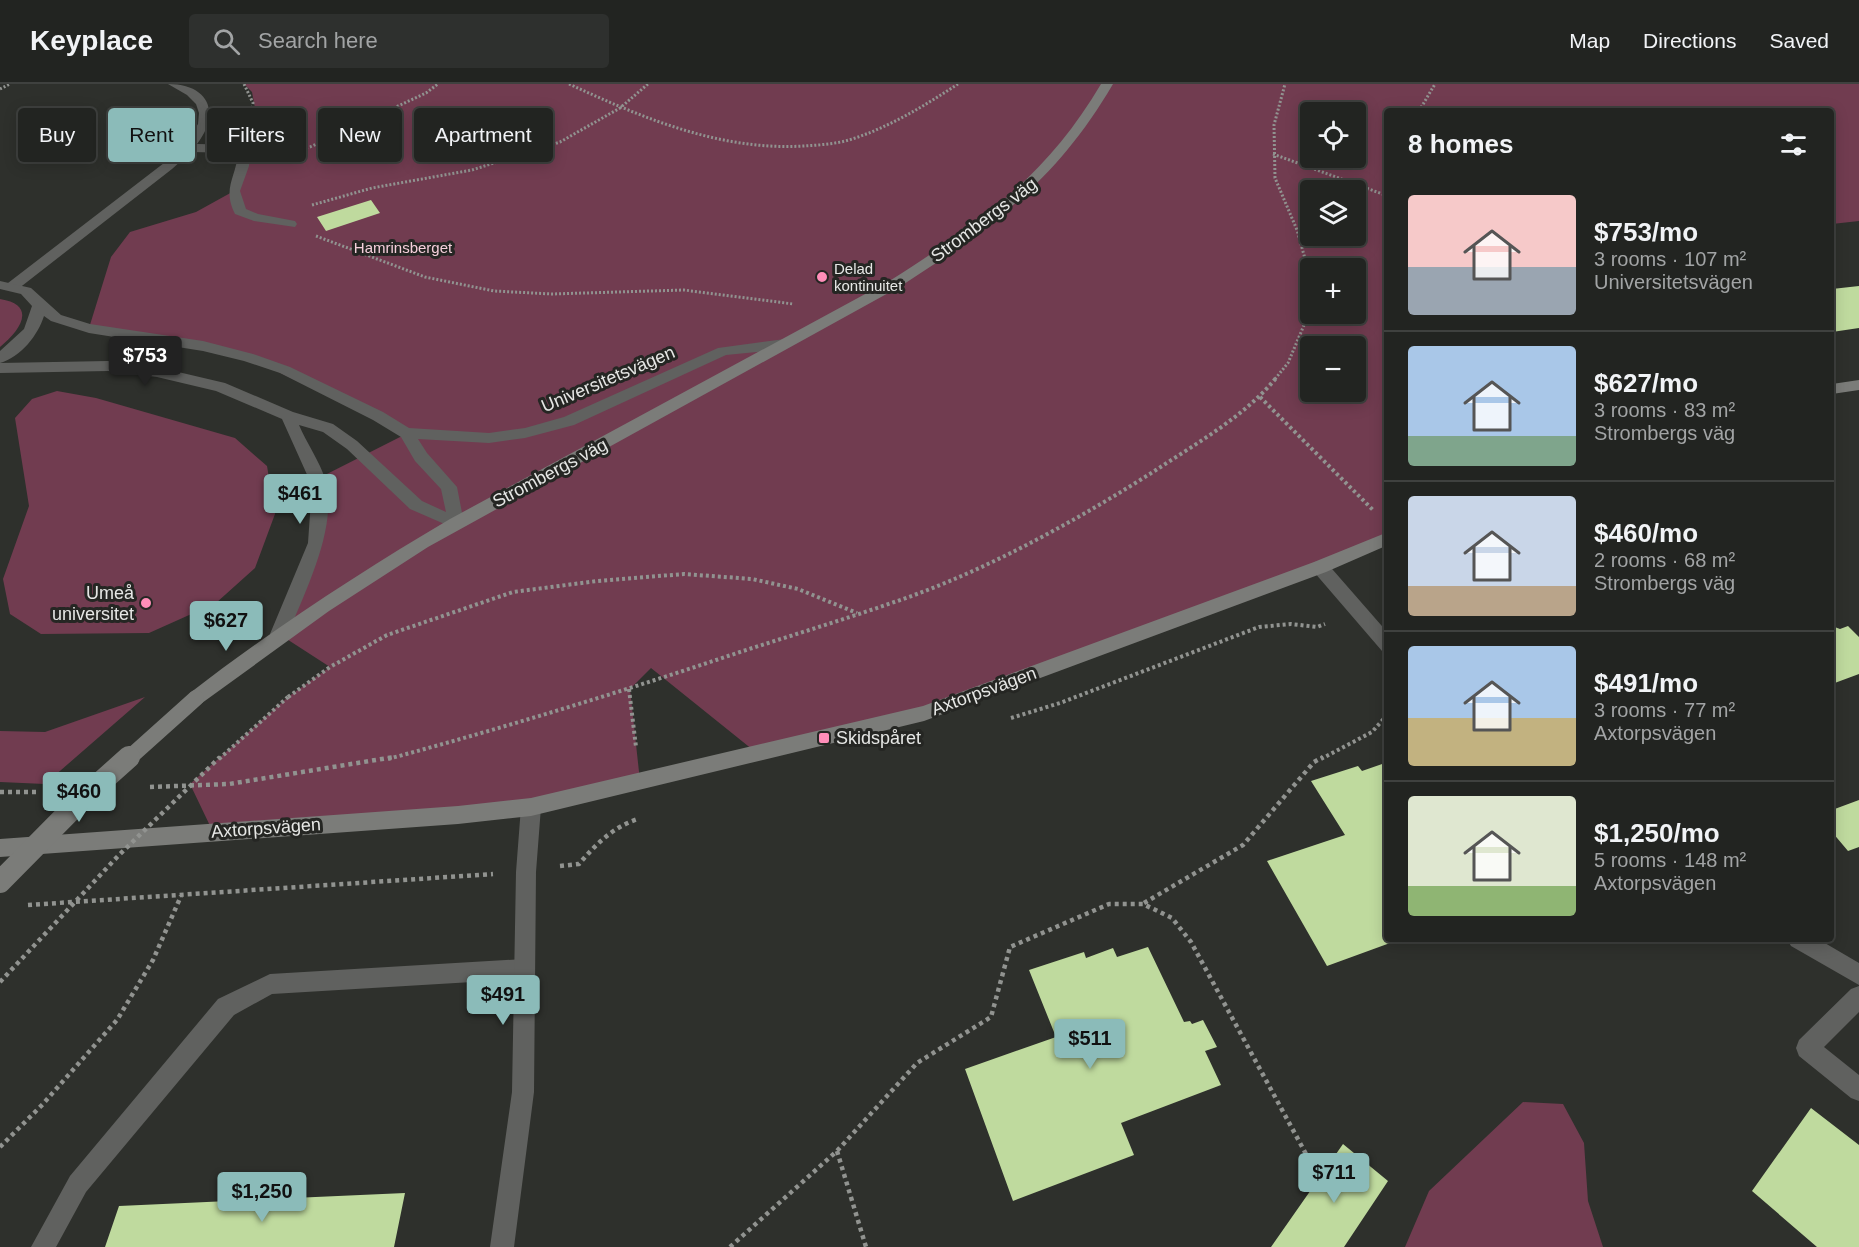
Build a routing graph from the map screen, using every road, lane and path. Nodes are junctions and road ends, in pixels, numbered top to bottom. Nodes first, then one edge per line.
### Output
1 (10, 84) edge
2 (174, 84) edge
3 (244, 84) edge
4 (438, 84) edge
5 (569, 84) edge
6 (648, 84) edge
7 (958, 84) edge
8 (1107, 84) edge
9 (1285, 84) edge
10 (1435, 84) edge
11 (0, 89) edge
12 (255, 108) edge
13 (620, 108) junction
14 (1421, 108) edge
15 (195, 141) edge
16 (306, 148) edge
17 (1273, 154) junction
18 (170, 162) edge
19 (243, 162) edge
20 (1384, 195) edge
21 (262, 219) junction
22 (290, 224) joint
23 (6, 285) edge
24 (39, 305) junction
25 (844, 312) junction
26 (785, 345) junction
27 (0, 358) edge
28 (0, 368) edge
29 (1859, 385) edge
30 (1834, 389) edge
31 (1260, 397) junction
32 (288, 416) junction
33 (406, 433) junction
34 (1380, 517) dead end
35 (456, 523) junction
36 (1384, 540) edge
37 (1320, 567) junction
38 (858, 613) junction
39 (279, 634) junction
40 (1384, 641) edge
41 (630, 689) junction
42 (1384, 718) edge
43 (640, 782) junction
44 (229, 784) dead end
45 (0, 792) edge
46 (29, 792) dead end
47 (531, 807) junction
48 (0, 848) edge
49 (526, 872) junction
50 (0, 882) edge
51 (181, 896) junction
52 (1143, 904) junction
53 (23, 905) dead end
54 (1803, 942) edge
55 (524, 969) junction
56 (1859, 975) edge
57 (0, 982) edge
58 (1859, 997) edge
59 (1859, 1090) edge
60 (0, 1147) edge
61 (837, 1151) junction
62 (1306, 1154) dead end
63 (43, 1247) edge
64 (502, 1247) edge
65 (730, 1247) edge
66 (866, 1247) edge

1 - 11 path
2 - 15 street
3 - 12 path
4 - 16 path
5 - 13 path
6 - 13 path
7 - 13 path
8 - 25 street, Strombergs väg
9 - 17 path
10 - 14 path
13 - 21 path
17 - 20 path
17 - 31 path
18 - 23 street
19 - 21 street
21 - 22 street
22 - 25 path
23 - 24 street, Universitetsvägen
24 - 27 street
24 - 33 street, Universitetsvägen
25 - 26 street, Strombergs väg
26 - 33 street, Universitetsvägen
26 - 35 street, Strombergs väg
28 - 32 street
29 - 30 street
31 - 34 path
31 - 38 path
32 - 35 street
32 - 39 street
33 - 35 street, Universitetsvägen
35 - 39 street, Strombergs väg
36 - 37 street, Axtorpsvägen
37 - 40 street
37 - 43 street, Axtorpsvägen
38 - 41 path
38 - 57 path, bridge
39 - 50 street, Strombergs väg, bridge
41 - 43 path
41 - 44 path
42 - 52 path
43 - 47 street, Axtorpsvägen
43 - 49 path
45 - 46 path
47 - 48 street, Axtorpsvägen
47 - 49 street
49 - 51 path
49 - 55 street
51 - 53 path
51 - 60 path
52 - 61 path
52 - 62 path
54 - 56 street
55 - 63 street
55 - 64 street
58 - 59 street
61 - 65 path
61 - 66 path

